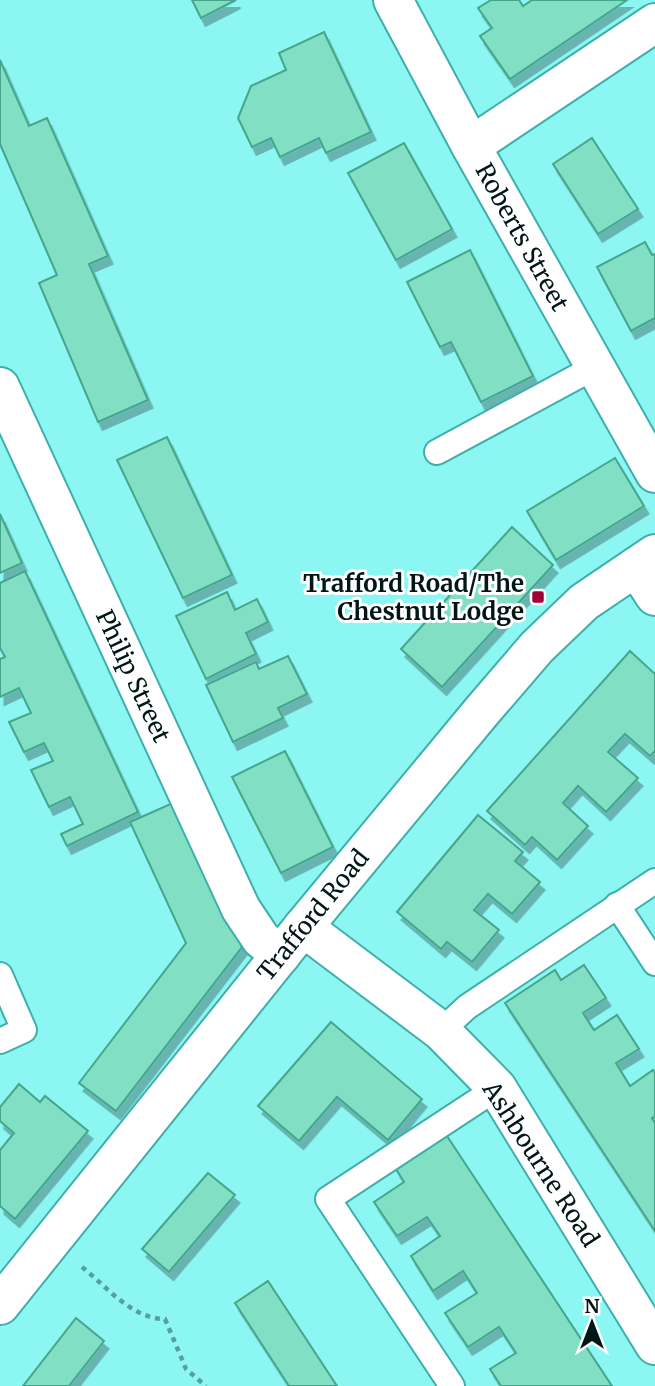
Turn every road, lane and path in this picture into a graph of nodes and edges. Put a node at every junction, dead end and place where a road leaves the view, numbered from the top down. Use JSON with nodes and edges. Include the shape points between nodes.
{"nodes":[{"id":1,"x":393,"y":0,"type":"edge"},
{"id":2,"x":655,"y":23,"type":"edge"},
{"id":3,"x":471,"y":146,"type":"junction"},
{"id":4,"x":595,"y":367,"type":"junction"},
{"id":5,"x":0,"y":387,"type":"edge"},
{"id":6,"x":437,"y":452,"type":"dead end"},
{"id":7,"x":655,"y":473,"type":"edge"},
{"id":8,"x":649,"y":572,"type":"edge"},
{"id":9,"x":655,"y":881,"type":"edge"},
{"id":10,"x":617,"y":905,"type":"junction"},
{"id":11,"x":292,"y":941,"type":"junction"},
{"id":12,"x":655,"y":963,"type":"edge"},
{"id":13,"x":0,"y":975,"type":"edge"},
{"id":14,"x":441,"y":1031,"type":"junction"},
{"id":15,"x":0,"y":1041,"type":"edge"},
{"id":16,"x":497,"y":1088,"type":"junction"},
{"id":17,"x":90,"y":1273,"type":"dead end"},
{"id":18,"x":0,"y":1305,"type":"edge"},
{"id":19,"x":655,"y":1345,"type":"edge"},
{"id":20,"x":206,"y":1386,"type":"edge"},
{"id":21,"x":452,"y":1386,"type":"edge"}],
"edges":[{"from":1,"to":3,"type":"street","name":"Roberts Street"},
{"from":2,"to":3,"type":"street"},
{"from":3,"to":4,"type":"street","name":"Roberts Street"},
{"from":4,"to":6,"type":"lane"},
{"from":4,"to":7,"type":"street","name":"Roberts Street"},
{"from":5,"to":11,"type":"street","name":"Philip Street","via":[[241,909],[261,939]]},
{"from":8,"to":11,"type":"street","name":"Trafford Road","via":[[584,602],[537,648]]},
{"from":9,"to":10,"type":"lane"},
{"from":10,"to":12,"type":"lane"},
{"from":10,"to":14,"type":"lane","via":[[467,1007]]},
{"from":11,"to":14,"type":"street","name":"Ashbourne Road"},
{"from":11,"to":18,"type":"street","name":"Trafford Road"},
{"from":13,"to":15,"type":"lane","via":[[24,1030]]},
{"from":14,"to":16,"type":"street","name":"Ashbourne Road"},
{"from":16,"to":19,"type":"street","name":"Ashbourne Road"},
{"from":16,"to":21,"type":"lane","via":[[328,1199]]},
{"from":17,"to":20,"type":"path","via":[[133,1309],[165,1319],[186,1369]]}]}
